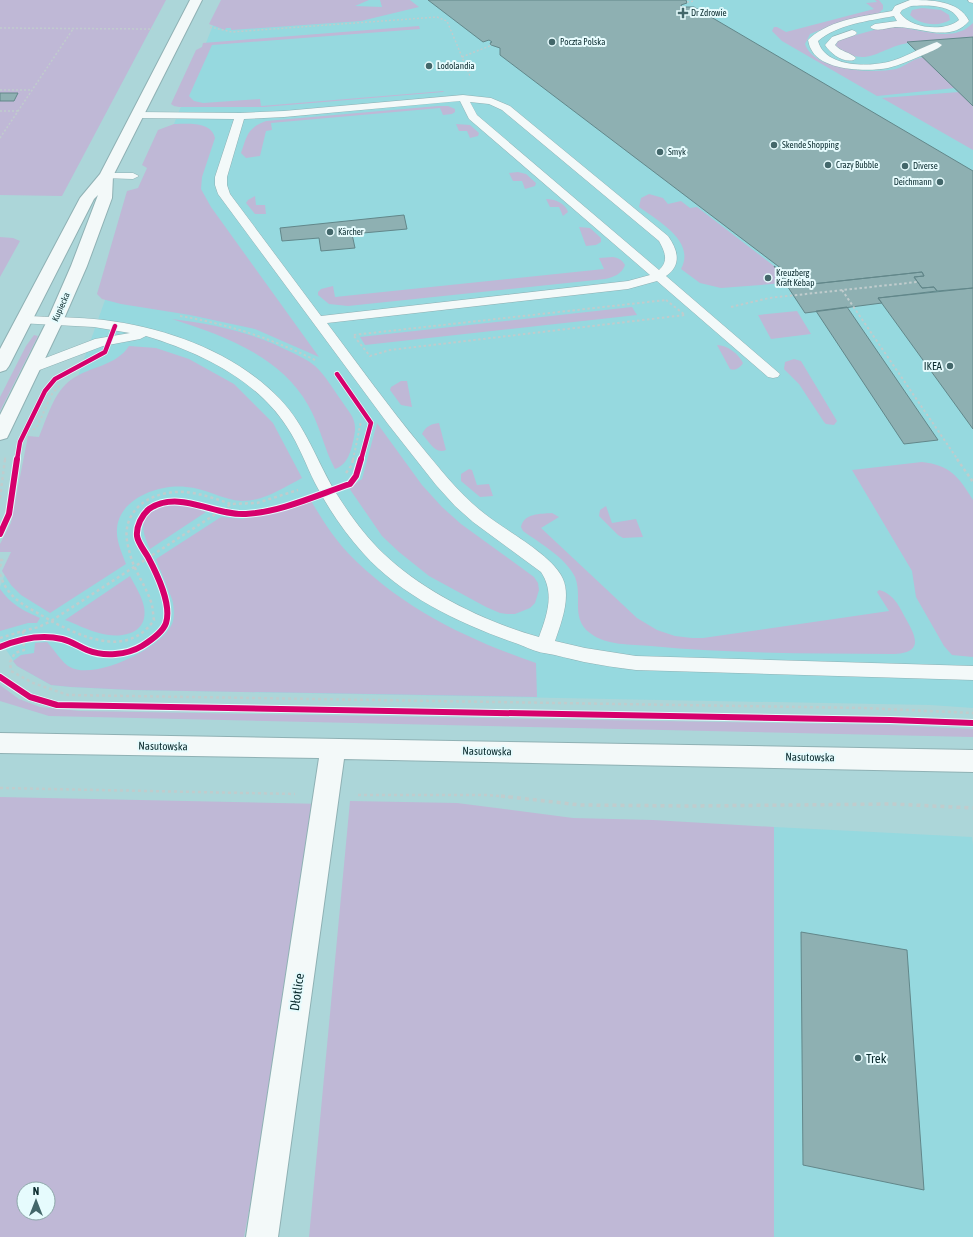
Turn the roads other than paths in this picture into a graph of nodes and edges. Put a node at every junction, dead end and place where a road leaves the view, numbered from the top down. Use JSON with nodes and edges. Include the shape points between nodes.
{"nodes":[{"id":1,"x":196,"y":0,"type":"edge"},
{"id":2,"x":914,"y":1,"type":"edge"},
{"id":3,"x":949,"y":7,"type":"junction"},
{"id":4,"x":896,"y":8,"type":"junction"},
{"id":5,"x":973,"y":8,"type":"edge"},
{"id":6,"x":969,"y":20,"type":"edge"},
{"id":7,"x":911,"y":25,"type":"junction"},
{"id":8,"x":907,"y":47,"type":"dead end"},
{"id":9,"x":888,"y":54,"type":"dead end"},
{"id":10,"x":463,"y":98,"type":"junction"},
{"id":11,"x":138,"y":115,"type":"junction"},
{"id":12,"x":240,"y":116,"type":"junction"},
{"id":13,"x":106,"y":176,"type":"junction"},
{"id":14,"x":133,"y":176,"type":"dead end"},
{"id":15,"x":660,"y":276,"type":"junction"},
{"id":16,"x":24,"y":320,"type":"junction"},
{"id":17,"x":318,"y":320,"type":"junction"},
{"id":18,"x":55,"y":321,"type":"junction"},
{"id":19,"x":149,"y":333,"type":"junction"},
{"id":20,"x":0,"y":366,"type":"edge"},
{"id":21,"x":32,"y":368,"type":"junction"},
{"id":22,"x":774,"y":374,"type":"dead end"},
{"id":23,"x":0,"y":434,"type":"edge"},
{"id":24,"x":544,"y":646,"type":"junction"},
{"id":25,"x":973,"y":673,"type":"edge"},
{"id":26,"x":2,"y":742,"type":"edge"},
{"id":27,"x":333,"y":748,"type":"junction"},
{"id":28,"x":973,"y":761,"type":"edge"},
{"id":29,"x":262,"y":1237,"type":"edge"}],
"edges":[{"from":1,"to":11,"type":"street","name":"Kupiecka"},
{"from":2,"to":3,"type":"lane"},
{"from":2,"to":4,"type":"lane"},
{"from":3,"to":5,"type":"lane"},
{"from":3,"to":6,"type":"lane"},
{"from":4,"to":7,"type":"lane","via":[[900,19]]},
{"from":4,"to":8,"type":"lane","via":[[829,30],[817,36],[813,40],[813,46],[819,54],[831,61],[866,68],[889,65],[937,45]]},
{"from":6,"to":7,"type":"lane","via":[[950,29]]},
{"from":7,"to":9,"type":"lane","via":[[896,24],[870,28],[835,39],[830,45],[837,53],[854,59],[878,59]]},
{"from":10,"to":12,"type":"lane"},
{"from":10,"to":15,"type":"lane","via":[[473,117]]},
{"from":10,"to":15,"type":"lane","via":[[491,101],[506,108],[664,239],[673,254],[670,266]]},
{"from":11,"to":12,"type":"lane"},
{"from":11,"to":13,"type":"street","name":"Kupiecka"},
{"from":12,"to":17,"type":"lane","via":[[222,176],[224,194]]},
{"from":13,"to":14,"type":"lane"},
{"from":13,"to":16,"type":"street","name":"Kupiecka","via":[[88,198]]},
{"from":13,"to":18,"type":"street","name":"Kupiecka","via":[[105,198]]},
{"from":15,"to":17,"type":"lane","via":[[628,285]]},
{"from":15,"to":22,"type":"lane"},
{"from":16,"to":18,"type":"lane"},
{"from":16,"to":20,"type":"street","name":"Kupiecka"},
{"from":17,"to":24,"type":"lane","via":[[393,421],[460,502],[547,568],[555,580],[558,593],[553,622]]},
{"from":18,"to":19,"type":"lane","via":[[115,326]]},
{"from":18,"to":21,"type":"street","name":"Kupiecka"},
{"from":19,"to":21,"type":"lane","via":[[100,342]]},
{"from":19,"to":24,"type":"lane","via":[[188,346],[224,363],[271,399],[296,429],[340,512],[370,549],[395,573],[460,614],[496,630]]},
{"from":21,"to":23,"type":"street","name":"Kupiecka"},
{"from":24,"to":25,"type":"lane","via":[[602,658],[657,664]]},
{"from":26,"to":27,"type":"street","name":"Nasutowska"},
{"from":27,"to":28,"type":"street","name":"Nasutowska"},
{"from":27,"to":29,"type":"street","name":"Dłotlice"}]}
